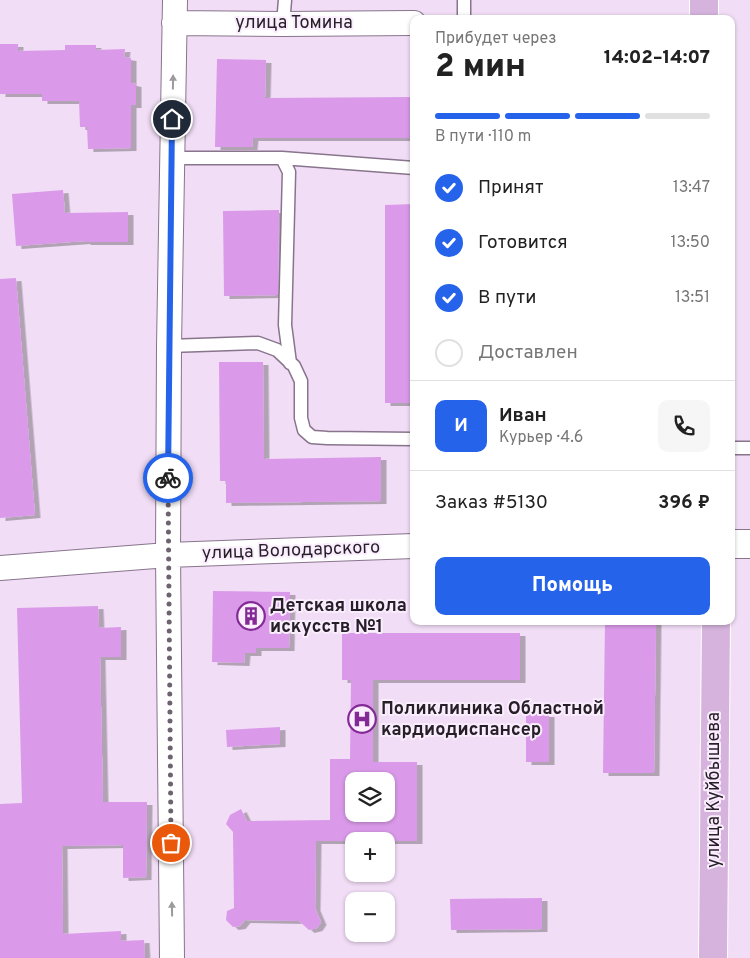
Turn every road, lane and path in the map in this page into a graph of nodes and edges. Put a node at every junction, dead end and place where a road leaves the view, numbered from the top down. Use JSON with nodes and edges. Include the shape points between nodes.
{"nodes":[{"id":1,"x":285,"y":0,"type":"edge"},
{"id":2,"x":464,"y":0,"type":"edge"},
{"id":3,"x":704,"y":0,"type":"edge"},
{"id":4,"x":174,"y":12,"type":"edge"},
{"id":5,"x":464,"y":15,"type":"edge"},
{"id":6,"x":704,"y":15,"type":"edge"},
{"id":7,"x":410,"y":22,"type":"edge"},
{"id":8,"x":284,"y":24,"type":"junction"},
{"id":9,"x":172,"y":158,"type":"junction"},
{"id":10,"x":282,"y":158,"type":"junction"},
{"id":11,"x":410,"y":168,"type":"edge"},
{"id":12,"x":169,"y":346,"type":"junction"},
{"id":13,"x":290,"y":363,"type":"junction"},
{"id":14,"x":410,"y":439,"type":"edge"},
{"id":15,"x":735,"y":448,"type":"edge"},
{"id":16,"x":750,"y":448,"type":"edge"},
{"id":17,"x":735,"y":544,"type":"edge"},
{"id":18,"x":750,"y":544,"type":"edge"},
{"id":19,"x":410,"y":546,"type":"edge"},
{"id":20,"x":168,"y":555,"type":"junction"},
{"id":21,"x":0,"y":568,"type":"edge"},
{"id":22,"x":716,"y":625,"type":"edge"},
{"id":23,"x":172,"y":958,"type":"edge"},
{"id":24,"x":713,"y":958,"type":"edge"}],
"edges":[{"from":1,"to":8,"type":"lane"},
{"from":2,"to":5,"type":"lane"},
{"from":3,"to":6,"type":"main road"},
{"from":4,"to":8,"type":"street","name":"улица Томина"},
{"from":9,"to":4,"type":"street","one_way":true},
{"from":7,"to":8,"type":"street","name":"улица Томина"},
{"from":9,"to":10,"type":"lane"},
{"from":9,"to":12,"type":"street"},
{"from":10,"to":11,"type":"lane"},
{"from":10,"to":13,"type":"lane","via":[[289,172],[285,325]]},
{"from":12,"to":13,"type":"lane","via":[[258,343],[278,350]]},
{"from":12,"to":20,"type":"street"},
{"from":13,"to":14,"type":"lane","via":[[300,381],[304,430],[312,436]]},
{"from":15,"to":16,"type":"lane"},
{"from":17,"to":18,"type":"street"},
{"from":19,"to":20,"type":"street","name":"улица Володарского"},
{"from":20,"to":21,"type":"street","name":"улица Володарского"},
{"from":23,"to":20,"type":"street","one_way":true},
{"from":22,"to":24,"type":"main road","name":"улица Куйбышева"}]}
